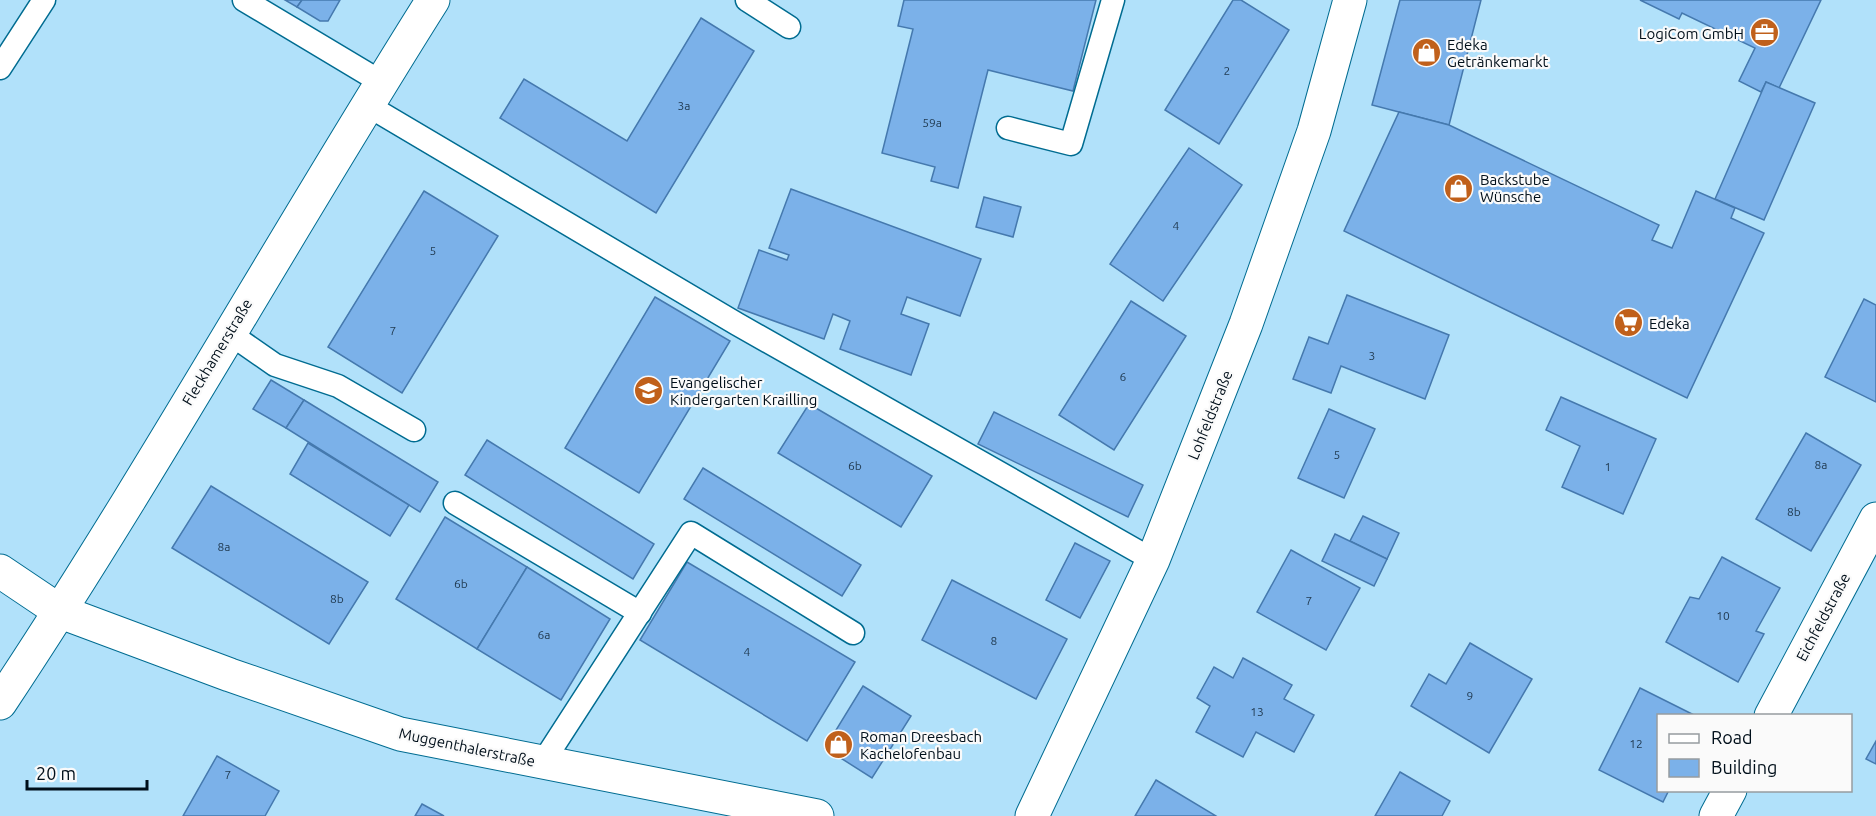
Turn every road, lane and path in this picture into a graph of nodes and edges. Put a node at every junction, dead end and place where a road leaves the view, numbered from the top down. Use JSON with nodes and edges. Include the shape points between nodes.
{"nodes":[{"id":1,"x":44,"y":0,"type":"edge"},
{"id":2,"x":244,"y":0,"type":"edge"},
{"id":3,"x":433,"y":0,"type":"edge"},
{"id":4,"x":747,"y":0,"type":"edge"},
{"id":5,"x":1113,"y":0,"type":"edge"},
{"id":6,"x":1350,"y":0,"type":"edge"},
{"id":7,"x":789,"y":27,"type":"dead end"},
{"id":8,"x":0,"y":68,"type":"edge"},
{"id":9,"x":374,"y":94,"type":"junction"},
{"id":10,"x":1008,"y":128,"type":"dead end"},
{"id":11,"x":229,"y":333,"type":"junction"},
{"id":12,"x":414,"y":430,"type":"dead end"},
{"id":13,"x":455,"y":503,"type":"dead end"},
{"id":14,"x":1876,"y":519,"type":"edge"},
{"id":15,"x":1153,"y":560,"type":"junction"},
{"id":16,"x":0,"y":571,"type":"edge"},
{"id":17,"x":61,"y":612,"type":"junction"},
{"id":18,"x":640,"y":612,"type":"junction"},
{"id":19,"x":853,"y":633,"type":"dead end"},
{"id":20,"x":0,"y":704,"type":"edge"},
{"id":21,"x":1772,"y":714,"type":"edge"},
{"id":22,"x":543,"y":762,"type":"junction"},
{"id":23,"x":1729,"y":792,"type":"edge"},
{"id":24,"x":817,"y":816,"type":"edge"},
{"id":25,"x":1032,"y":816,"type":"edge"},
{"id":26,"x":1716,"y":816,"type":"edge"}],
"edges":[{"from":1,"to":8,"type":"lane"},
{"from":2,"to":9,"type":"lane"},
{"from":3,"to":9,"type":"street","name":"Fleckhamerstraße"},
{"from":4,"to":7,"type":"lane"},
{"from":5,"to":10,"type":"lane","via":[[1071,144]]},
{"from":6,"to":15,"type":"street","name":"Lohfeldstraße","via":[[1314,131],[1246,324]]},
{"from":9,"to":11,"type":"street","name":"Fleckhamerstraße"},
{"from":9,"to":15,"type":"lane","via":[[737,324]]},
{"from":11,"to":12,"type":"lane","via":[[275,365],[338,386]]},
{"from":11,"to":17,"type":"street","name":"Fleckhamerstraße"},
{"from":13,"to":18,"type":"lane"},
{"from":14,"to":21,"type":"street","name":"Eichfeldstraße"},
{"from":15,"to":25,"type":"street","name":"Lohfeldstraße"},
{"from":16,"to":17,"type":"street","name":"Muggenthalerstraße"},
{"from":17,"to":20,"type":"street","name":"Fleckhamerstraße"},
{"from":17,"to":22,"type":"street","name":"Muggenthalerstraße","via":[[400,734]]},
{"from":18,"to":19,"type":"lane","via":[[691,533]]},
{"from":18,"to":22,"type":"lane"},
{"from":22,"to":24,"type":"street","name":"Muggenthalerstraße"},
{"from":23,"to":26,"type":"street"}]}
